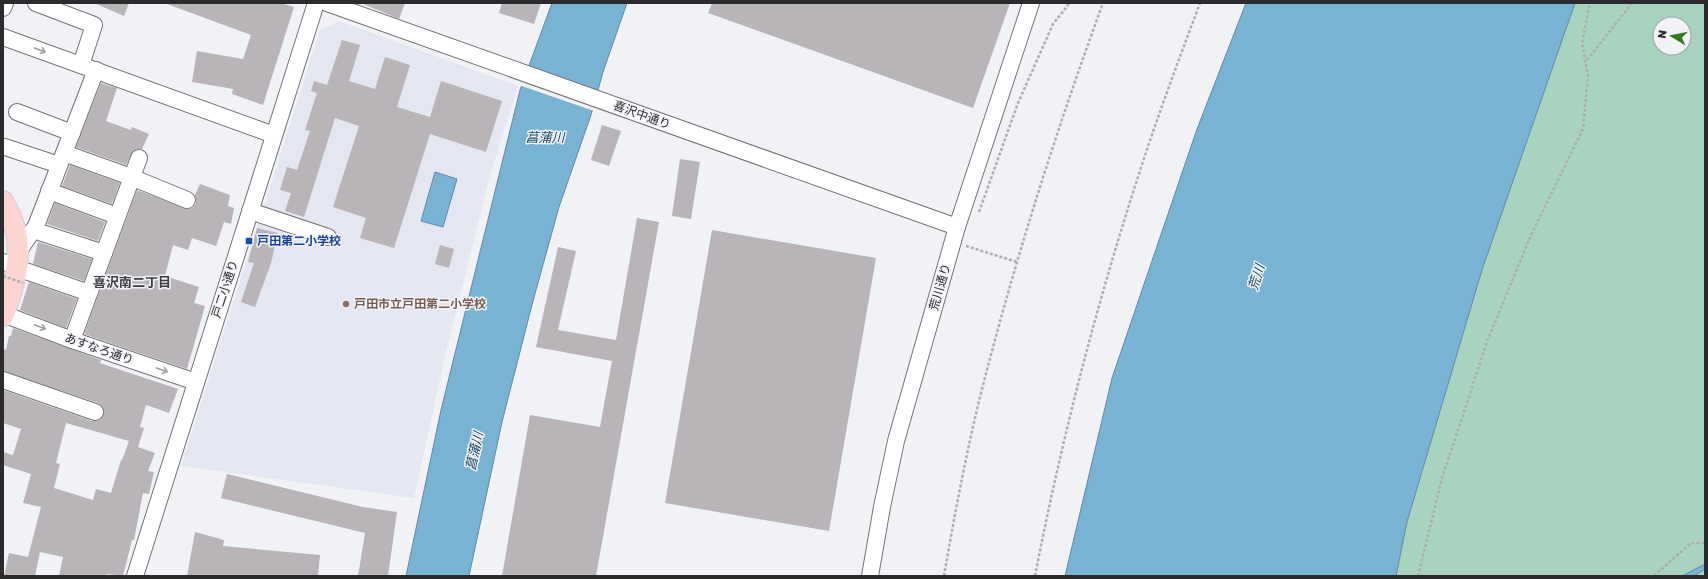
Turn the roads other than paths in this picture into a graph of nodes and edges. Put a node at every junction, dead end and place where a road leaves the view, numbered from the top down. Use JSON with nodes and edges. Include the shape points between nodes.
{"nodes":[{"id":1,"x":5,"y":3,"type":"edge"},
{"id":2,"x":36,"y":3,"type":"edge"},
{"id":3,"x":316,"y":3,"type":"edge"},
{"id":4,"x":328,"y":3,"type":"edge"},
{"id":5,"x":1031,"y":3,"type":"edge"},
{"id":6,"x":3,"y":8,"type":"edge"},
{"id":7,"x":4,"y":40,"type":"edge"},
{"id":8,"x":88,"y":68,"type":"junction"},
{"id":9,"x":17,"y":112,"type":"dead end"},
{"id":10,"x":72,"y":133,"type":"junction"},
{"id":11,"x":274,"y":135,"type":"junction"},
{"id":12,"x":5,"y":147,"type":"dead end"},
{"id":13,"x":139,"y":158,"type":"dead end"},
{"id":14,"x":62,"y":159,"type":"junction"},
{"id":15,"x":131,"y":177,"type":"junction"},
{"id":16,"x":49,"y":191,"type":"junction"},
{"id":17,"x":187,"y":200,"type":"dead end"},
{"id":18,"x":3,"y":201,"type":"edge"},
{"id":19,"x":250,"y":211,"type":"junction"},
{"id":20,"x":117,"y":216,"type":"junction"},
{"id":21,"x":33,"y":230,"type":"junction"},
{"id":22,"x":955,"y":234,"type":"junction"},
{"id":23,"x":328,"y":237,"type":"dead end"},
{"id":24,"x":104,"y":253,"type":"junction"},
{"id":25,"x":12,"y":267,"type":"edge"},
{"id":26,"x":89,"y":293,"type":"junction"},
{"id":27,"x":3,"y":315,"type":"edge"},
{"id":28,"x":72,"y":340,"type":"junction"},
{"id":29,"x":3,"y":380,"type":"edge"},
{"id":30,"x":196,"y":382,"type":"junction"},
{"id":31,"x":95,"y":412,"type":"dead end"},
{"id":32,"x":135,"y":576,"type":"edge"},
{"id":33,"x":870,"y":576,"type":"edge"}],
"edges":[{"from":1,"to":6,"type":"street"},
{"from":2,"to":8,"type":"street","via":[[94,25]]},
{"from":3,"to":11,"type":"street","name":"戸二小通り"},
{"from":4,"to":22,"type":"street","name":"喜沢中通り","via":[[602,101]]},
{"from":5,"to":22,"type":"street","name":"荒川通り"},
{"from":7,"to":8,"type":"street","one_way":true},
{"from":8,"to":10,"type":"street"},
{"from":8,"to":11,"type":"street"},
{"from":9,"to":10,"type":"street"},
{"from":10,"to":14,"type":"street"},
{"from":11,"to":19,"type":"street","name":"戸二小通り"},
{"from":12,"to":14,"type":"street"},
{"from":13,"to":15,"type":"street"},
{"from":14,"to":15,"type":"street"},
{"from":14,"to":16,"type":"street"},
{"from":15,"to":17,"type":"street"},
{"from":15,"to":20,"type":"street"},
{"from":16,"to":20,"type":"street"},
{"from":16,"to":21,"type":"street"},
{"from":18,"to":25,"type":"main road","via":[[14,226]]},
{"from":19,"to":23,"type":"street"},
{"from":19,"to":30,"type":"street","name":"戸二小通り"},
{"from":20,"to":24,"type":"street"},
{"from":21,"to":24,"type":"street"},
{"from":21,"to":25,"type":"street"},
{"from":22,"to":33,"type":"street","name":"荒川通り","via":[[896,441]]},
{"from":24,"to":26,"type":"street"},
{"from":25,"to":26,"type":"street"},
{"from":25,"to":27,"type":"main road","via":[[15,283]]},
{"from":26,"to":28,"type":"street"},
{"from":27,"to":28,"type":"street","name":"あすなろ通り","one_way":true},
{"from":28,"to":30,"type":"street","name":"あすなろ通り","one_way":true},
{"from":29,"to":31,"type":"street"},
{"from":30,"to":32,"type":"street","name":"戸二小通り"}]}
